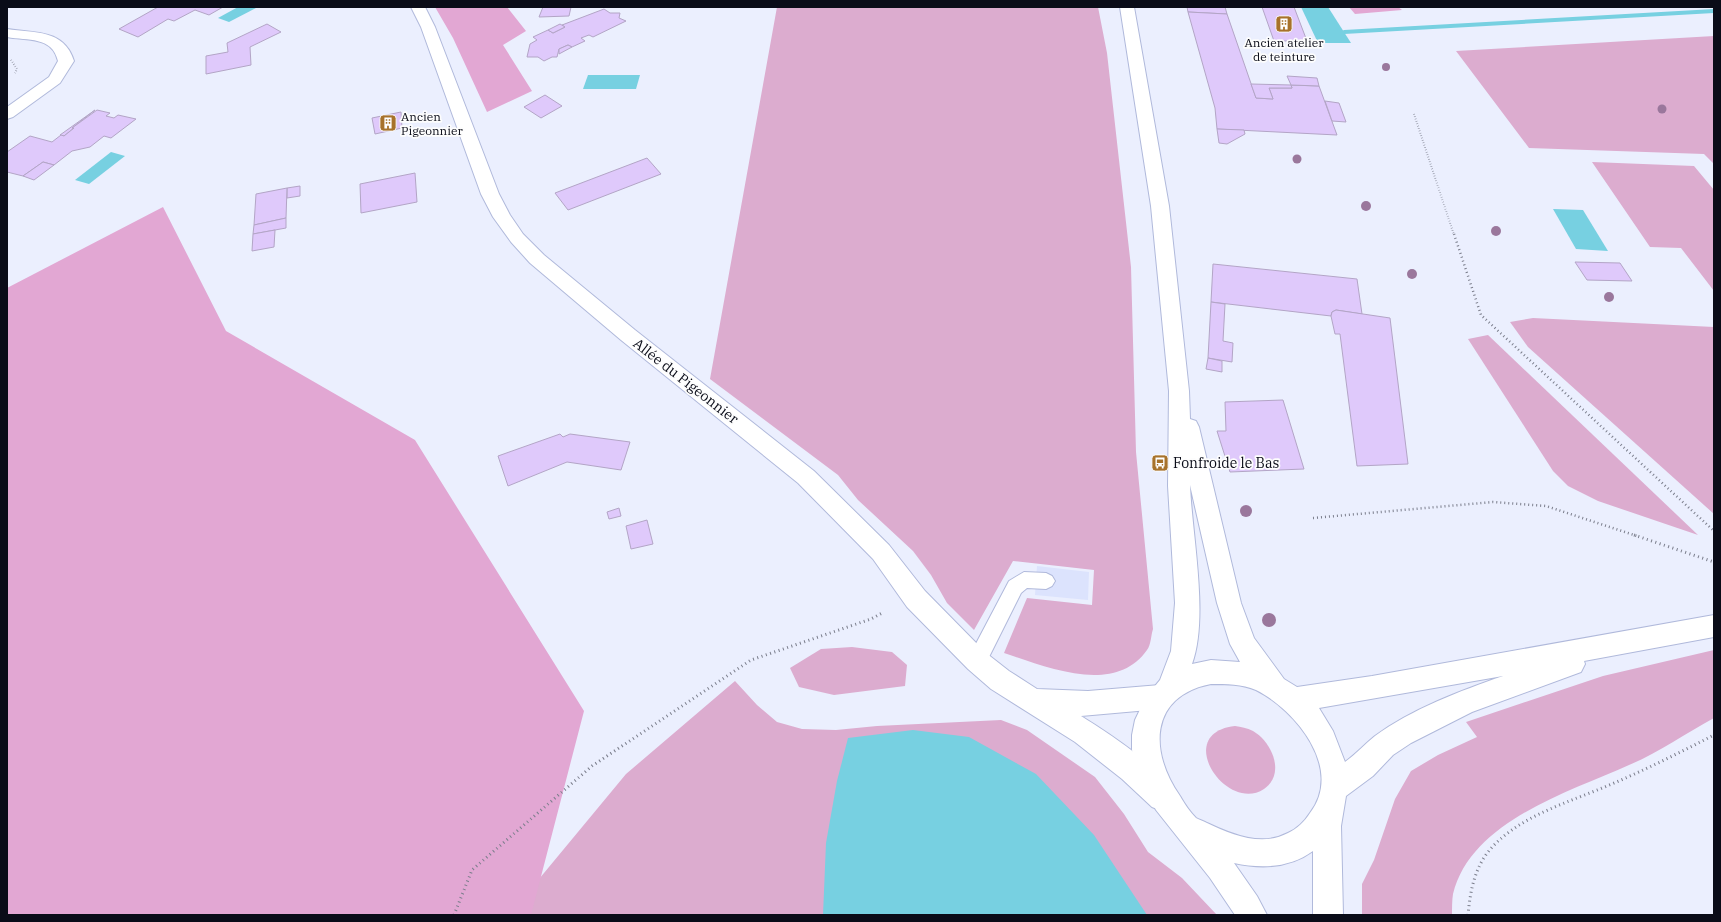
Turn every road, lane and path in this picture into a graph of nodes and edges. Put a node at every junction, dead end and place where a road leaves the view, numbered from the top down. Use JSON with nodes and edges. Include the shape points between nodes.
{"nodes":[{"id":1,"x":418,"y":7,"type":"edge"},
{"id":2,"x":1127,"y":7,"type":"edge"},
{"id":3,"x":7,"y":33,"type":"edge"},
{"id":4,"x":7,"y":58,"type":"edge"},
{"id":5,"x":14,"y":77,"type":"dead end"},
{"id":6,"x":7,"y":114,"type":"edge"},
{"id":7,"x":1414,"y":114,"type":"dead end"},
{"id":8,"x":1179,"y":391,"type":"junction"},
{"id":9,"x":1313,"y":518,"type":"dead end"},
{"id":10,"x":1714,"y":531,"type":"edge"},
{"id":11,"x":1714,"y":562,"type":"edge"},
{"id":12,"x":1046,"y":581,"type":"dead end"},
{"id":13,"x":916,"y":599,"type":"junction"},
{"id":14,"x":1714,"y":626,"type":"edge"},
{"id":15,"x":1647,"y":639,"type":"junction"},
{"id":16,"x":976,"y":661,"type":"junction"},
{"id":17,"x":1166,"y":691,"type":"junction"},
{"id":18,"x":1285,"y":694,"type":"junction"},
{"id":19,"x":1032,"y":700,"type":"junction"},
{"id":20,"x":1714,"y":735,"type":"edge"},
{"id":21,"x":1331,"y":800,"type":"junction"},
{"id":22,"x":1170,"y":807,"type":"junction"},
{"id":23,"x":454,"y":915,"type":"edge"},
{"id":24,"x":1252,"y":915,"type":"edge"},
{"id":25,"x":1328,"y":915,"type":"edge"},
{"id":26,"x":1468,"y":915,"type":"edge"}],
"edges":[{"from":1,"to":13,"type":"street","name":"Allée du Pigeonnier","via":[[428,27],[490,194],[517,238],[569,287],[806,477],[881,552]]},
{"from":2,"to":8,"type":"street","via":[[1160,206]]},
{"from":3,"to":6,"type":"street","via":[[58,44],[66,61],[54,80]]},
{"from":4,"to":5,"type":"path","via":[[17,69]]},
{"from":7,"to":10,"type":"path","via":[[1481,314]]},
{"from":8,"to":17,"type":"street","via":[[1179,486],[1187,603],[1184,651]]},
{"from":8,"to":18,"type":"street","via":[[1229,603],[1243,644],[1258,666]]},
{"from":9,"to":11,"type":"path","via":[[1493,502],[1546,506]]},
{"from":12,"to":16,"type":"lane","via":[[1024,580],[1015,587]]},
{"from":13,"to":16,"type":"street","name":"Allée du Pigeonnier"},
{"from":13,"to":23,"type":"path","via":[[871,618],[751,660],[592,766],[472,870]]},
{"from":14,"to":15,"type":"street"},
{"from":15,"to":18,"type":"street","via":[[1372,688]]},
{"from":15,"to":21,"type":"street","via":[[1465,702],[1402,734],[1384,746]]},
{"from":16,"to":19,"type":"street","name":"Allée du Pigeonnier"},
{"from":17,"to":18,"type":"street","via":[[1186,678],[1203,672],[1221,671],[1259,679]]},
{"from":17,"to":19,"type":"street","name":"Allée du Pigeonnier","via":[[1088,704]]},
{"from":17,"to":22,"type":"street","via":[[1150,716],[1145,745],[1154,782]]},
{"from":18,"to":21,"type":"street","via":[[1308,715],[1328,750],[1333,769]]},
{"from":19,"to":22,"type":"street","name":"Allée du Pigeonnier","via":[[1084,733],[1132,769]]},
{"from":20,"to":26,"type":"path","via":[[1532,818],[1500,841],[1479,867],[1469,898]]},
{"from":21,"to":22,"type":"street","via":[[1319,828],[1306,840],[1271,853],[1231,849],[1211,841],[1192,829]]},
{"from":21,"to":25,"type":"street"},
{"from":22,"to":24,"type":"street","via":[[1215,862]]}]}
